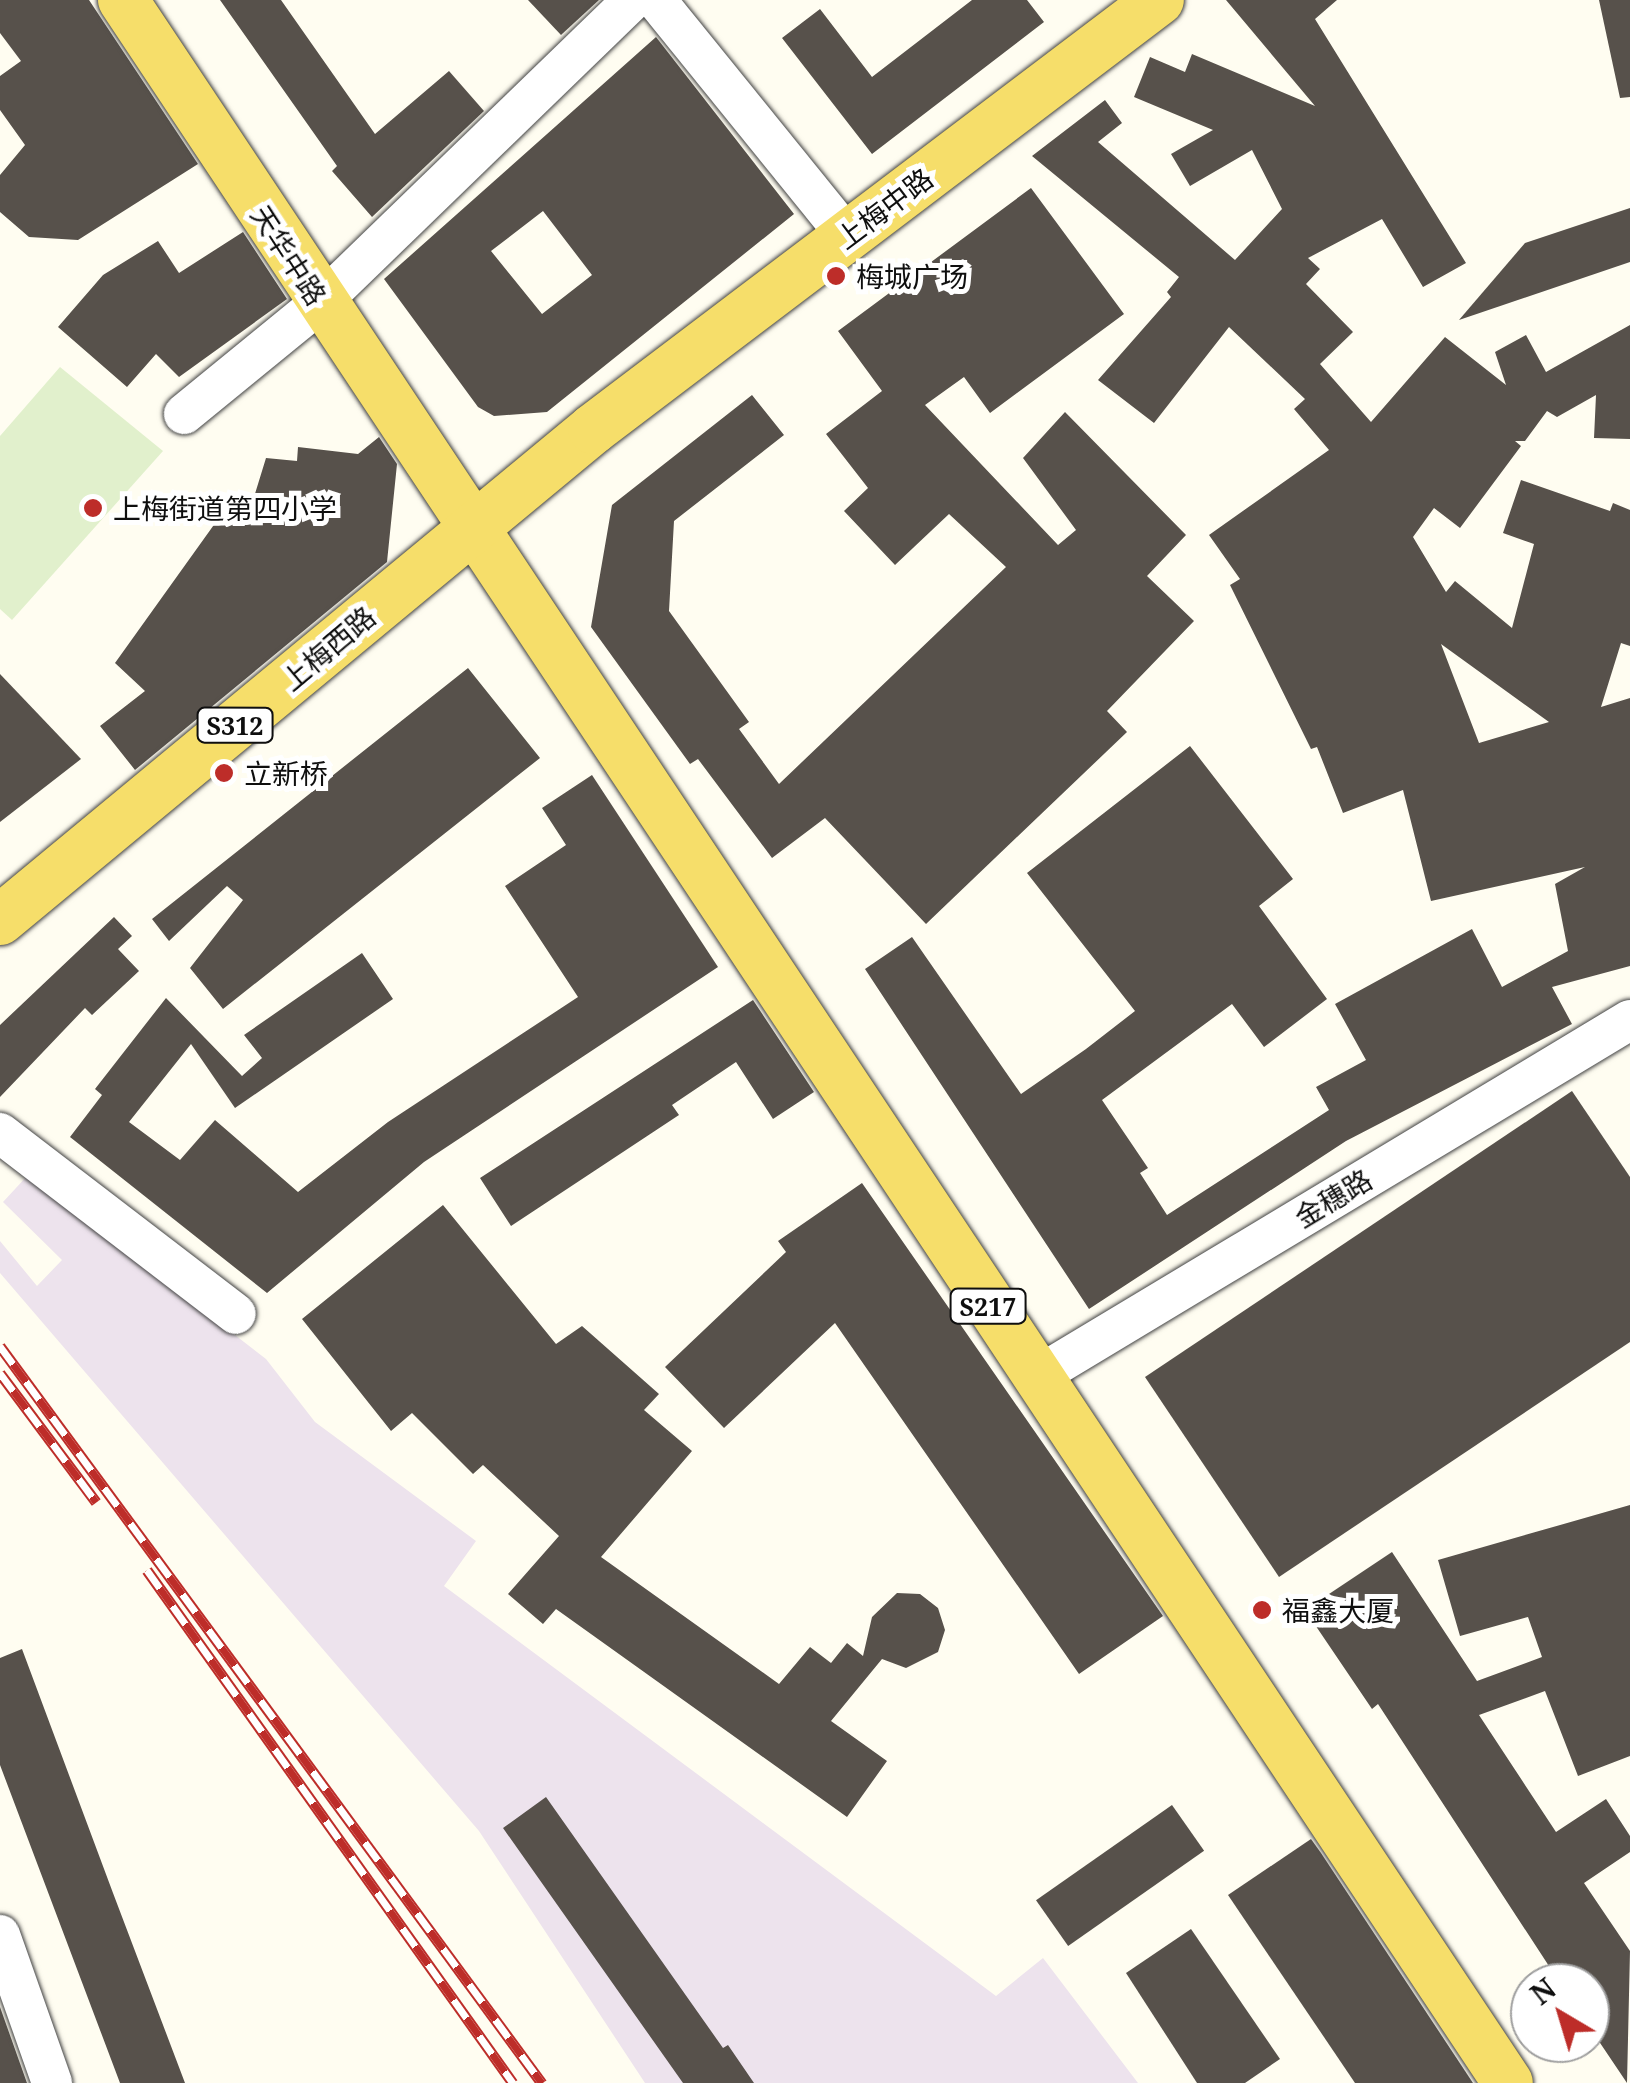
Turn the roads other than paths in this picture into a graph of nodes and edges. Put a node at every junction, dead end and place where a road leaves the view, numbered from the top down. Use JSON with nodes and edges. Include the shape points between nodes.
{"nodes":[{"id":1,"x":123,"y":0,"type":"edge"},
{"id":2,"x":633,"y":0,"type":"edge"},
{"id":3,"x":656,"y":0,"type":"edge"},
{"id":4,"x":1112,"y":0,"type":"edge"},
{"id":5,"x":1158,"y":0,"type":"edge"},
{"id":6,"x":838,"y":225,"type":"junction"},
{"id":7,"x":320,"y":303,"type":"junction"},
{"id":8,"x":184,"y":414,"type":"dead end"},
{"id":9,"x":463,"y":519,"type":"junction"},
{"id":10,"x":66,"y":865,"type":"junction"},
{"id":11,"x":0,"y":896,"type":"edge"},
{"id":12,"x":0,"y":920,"type":"edge"},
{"id":13,"x":1630,"y":1020,"type":"edge"},
{"id":14,"x":0,"y":1133,"type":"edge"},
{"id":15,"x":236,"y":1314,"type":"dead end"},
{"id":16,"x":1036,"y":1377,"type":"junction"},
{"id":17,"x":0,"y":1934,"type":"edge"},
{"id":18,"x":52,"y":2083,"type":"edge"},
{"id":19,"x":1508,"y":2083,"type":"edge"}],
"edges":[{"from":1,"to":7,"type":"main road","name":"天华中路"},
{"from":2,"to":7,"type":"street"},
{"from":3,"to":6,"type":"street"},
{"from":4,"to":6,"type":"main road","name":"上梅中路"},
{"from":5,"to":6,"type":"main road","name":"上梅中路"},
{"from":6,"to":9,"type":"main road","name":"上梅中路"},
{"from":7,"to":8,"type":"street"},
{"from":7,"to":9,"type":"main road","name":"天华中路"},
{"from":9,"to":10,"type":"main road","name":"上梅西路","number":"S312"},
{"from":9,"to":16,"type":"main road","number":"S217"},
{"from":10,"to":11,"type":"main road"},
{"from":10,"to":12,"type":"main road","name":"上梅西路","number":"S312"},
{"from":13,"to":16,"type":"street","name":"金穗路"},
{"from":14,"to":15,"type":"street"},
{"from":16,"to":19,"type":"main road","number":"S217"},
{"from":17,"to":18,"type":"street"}]}
